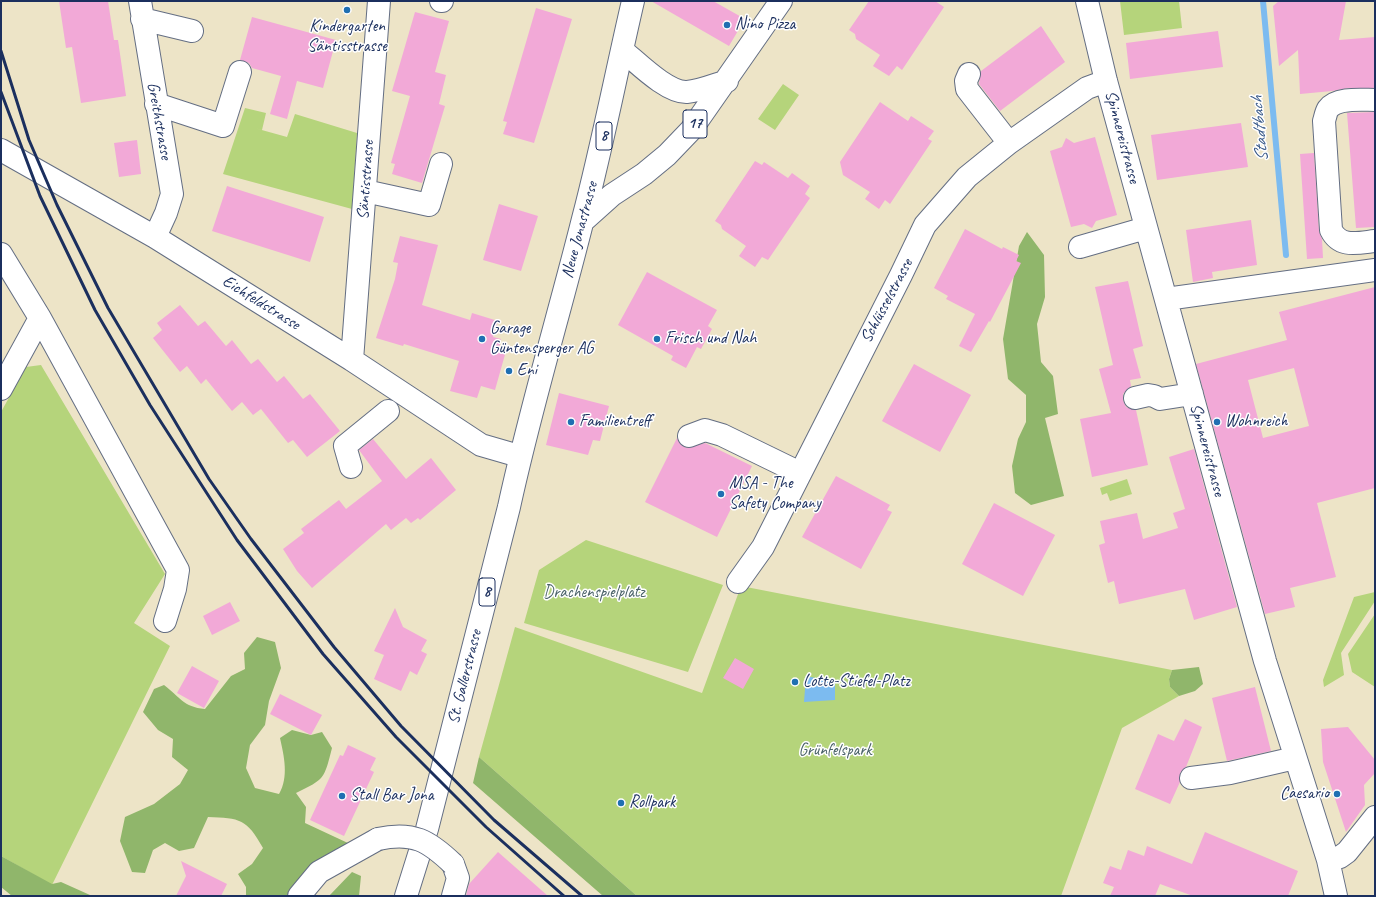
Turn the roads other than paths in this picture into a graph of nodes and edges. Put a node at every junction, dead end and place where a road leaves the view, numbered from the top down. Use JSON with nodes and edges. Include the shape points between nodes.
{"nodes":[{"id":1,"x":379,"y":1,"type":"edge"},
{"id":2,"x":633,"y":1,"type":"edge"},
{"id":3,"x":781,"y":1,"type":"edge"},
{"id":4,"x":1087,"y":1,"type":"edge"},
{"id":5,"x":141,"y":10,"type":"edge"},
{"id":6,"x":192,"y":31,"type":"dead end"},
{"id":7,"x":622,"y":50,"type":"junction"},
{"id":8,"x":240,"y":72,"type":"dead end"},
{"id":9,"x":969,"y":74,"type":"dead end"},
{"id":10,"x":726,"y":81,"type":"junction"},
{"id":11,"x":1106,"y":81,"type":"junction"},
{"id":12,"x":1375,"y":100,"type":"edge"},
{"id":13,"x":156,"y":104,"type":"junction"},
{"id":14,"x":1009,"y":142,"type":"junction"},
{"id":15,"x":1,"y":150,"type":"edge"},
{"id":16,"x":441,"y":164,"type":"dead end"},
{"id":17,"x":365,"y":191,"type":"junction"},
{"id":18,"x":583,"y":221,"type":"junction"},
{"id":19,"x":1146,"y":228,"type":"junction"},
{"id":20,"x":155,"y":237,"type":"junction"},
{"id":21,"x":1375,"y":241,"type":"edge"},
{"id":22,"x":1080,"y":247,"type":"dead end"},
{"id":23,"x":1,"y":254,"type":"edge"},
{"id":24,"x":1375,"y":270,"type":"edge"},
{"id":25,"x":1166,"y":299,"type":"junction"},
{"id":26,"x":40,"y":318,"type":"junction"},
{"id":27,"x":352,"y":360,"type":"junction"},
{"id":28,"x":1,"y":389,"type":"edge"},
{"id":29,"x":1192,"y":394,"type":"junction"},
{"id":30,"x":1135,"y":398,"type":"dead end"},
{"id":31,"x":388,"y":411,"type":"dead end"},
{"id":32,"x":689,"y":436,"type":"dead end"},
{"id":33,"x":519,"y":456,"type":"junction"},
{"id":34,"x":351,"y":467,"type":"dead end"},
{"id":35,"x":800,"y":473,"type":"junction"},
{"id":36,"x":738,"y":582,"type":"dead end"},
{"id":37,"x":165,"y":621,"type":"dead end"},
{"id":38,"x":1296,"y":758,"type":"junction"},
{"id":39,"x":1191,"y":778,"type":"dead end"},
{"id":40,"x":1372,"y":826,"type":"edge"},
{"id":41,"x":1328,"y":860,"type":"junction"},
{"id":42,"x":299,"y":896,"type":"edge"},
{"id":43,"x":406,"y":896,"type":"edge"},
{"id":44,"x":453,"y":896,"type":"edge"},
{"id":45,"x":1336,"y":896,"type":"edge"}],
"edges":[{"from":1,"to":17,"type":"street","name":"Säntisstrasse"},
{"from":2,"to":7,"type":"street","name":"Neue Jonastrasse","number":"8"},
{"from":3,"to":10,"type":"street","number":"17"},
{"from":4,"to":11,"type":"street","name":"Spinnereistrasse"},
{"from":5,"to":6,"type":"street"},
{"from":5,"to":13,"type":"street","name":"Greithstrasse"},
{"from":7,"to":10,"type":"street","via":[[658,79],[676,89],[687,92]]},
{"from":7,"to":18,"type":"street","name":"Neue Jonastrasse","number":"8"},
{"from":8,"to":13,"type":"street","via":[[223,126]]},
{"from":9,"to":14,"type":"street","via":[[966,81],[967,89]]},
{"from":10,"to":18,"type":"street","number":"17","via":[[691,130],[667,155],[612,195]]},
{"from":11,"to":14,"type":"street","name":"Schlüsselstrasse","via":[[1087,88]]},
{"from":11,"to":19,"type":"street","name":"Spinnereistrasse"},
{"from":12,"to":21,"type":"street","via":[[1334,104],[1328,109],[1324,121],[1331,230],[1346,244]]},
{"from":13,"to":20,"type":"street","name":"Greithstrasse","via":[[172,194]]},
{"from":14,"to":35,"type":"street","name":"Schlüsselstrasse","via":[[967,177],[925,225]]},
{"from":15,"to":20,"type":"street","name":"Eichfeldstrasse"},
{"from":16,"to":17,"type":"street","via":[[430,205]]},
{"from":17,"to":27,"type":"street","name":"Säntisstrasse"},
{"from":18,"to":33,"type":"street","name":"Neue Jonastrasse","number":"8"},
{"from":19,"to":22,"type":"street"},
{"from":19,"to":25,"type":"street","name":"Spinnereistrasse"},
{"from":20,"to":27,"type":"street","name":"Eichfeldstrasse"},
{"from":23,"to":26,"type":"street"},
{"from":24,"to":25,"type":"street"},
{"from":25,"to":29,"type":"street","name":"Spinnereistrasse"},
{"from":26,"to":28,"type":"street"},
{"from":26,"to":37,"type":"street","via":[[178,570]]},
{"from":27,"to":33,"type":"street","name":"Eichfeldstrasse","via":[[481,445]]},
{"from":29,"to":30,"type":"street","via":[[1160,399],[1148,395]]},
{"from":29,"to":38,"type":"street","name":"Spinnereistrasse","via":[[1265,662]]},
{"from":31,"to":34,"type":"street","via":[[346,446]]},
{"from":32,"to":35,"type":"street","via":[[705,430],[722,435]]},
{"from":33,"to":43,"type":"street","name":"St. Gallerstrasse","number":"8","via":[[509,507],[430,815]]},
{"from":35,"to":36,"type":"street","name":"Schlüsselstrasse","via":[[763,547]]},
{"from":38,"to":39,"type":"street","via":[[1230,773]]},
{"from":38,"to":41,"type":"street","name":"Spinnereistrasse"},
{"from":40,"to":41,"type":"street","via":[[1347,852]]},
{"from":41,"to":45,"type":"street","name":"Spinnereistrasse"},
{"from":42,"to":44,"type":"street","bridge":true,"via":[[319,872],[378,839],[396,835],[410,836],[434,846],[453,864],[458,878]]}]}
